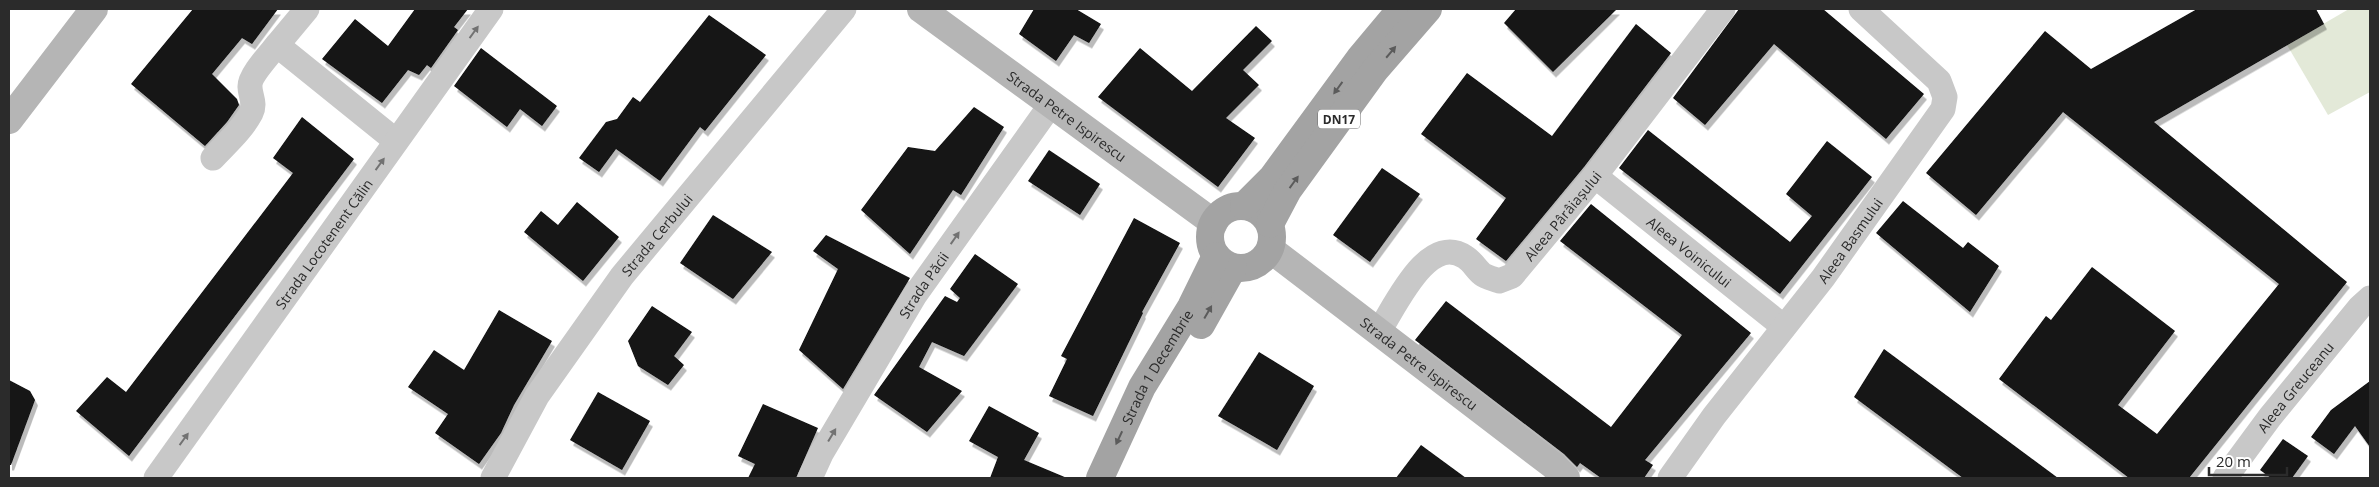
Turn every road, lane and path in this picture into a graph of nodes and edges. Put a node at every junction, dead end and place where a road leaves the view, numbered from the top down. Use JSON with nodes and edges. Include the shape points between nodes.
{"nodes":[{"id":1,"x":94,"y":9,"type":"edge"},
{"id":2,"x":307,"y":9,"type":"edge"},
{"id":3,"x":491,"y":9,"type":"edge"},
{"id":4,"x":844,"y":9,"type":"edge"},
{"id":5,"x":921,"y":9,"type":"edge"},
{"id":6,"x":1401,"y":9,"type":"edge"},
{"id":7,"x":1428,"y":9,"type":"edge"},
{"id":8,"x":1724,"y":9,"type":"edge"},
{"id":9,"x":1861,"y":9,"type":"edge"},
{"id":10,"x":277,"y":45,"type":"junction"},
{"id":11,"x":1052,"y":103,"type":"junction"},
{"id":12,"x":9,"y":120,"type":"edge"},
{"id":13,"x":396,"y":141,"type":"junction"},
{"id":14,"x":213,"y":158,"type":"dead end"},
{"id":15,"x":1595,"y":176,"type":"junction"},
{"id":16,"x":1244,"y":206,"type":"junction"},
{"id":17,"x":1214,"y":222,"type":"junction"},
{"id":18,"x":1270,"y":237,"type":"junction"},
{"id":19,"x":1225,"y":262,"type":"junction"},
{"id":20,"x":2370,"y":298,"type":"edge"},
{"id":21,"x":1784,"y":327,"type":"junction"},
{"id":22,"x":1379,"y":332,"type":"junction"},
{"id":23,"x":1555,"y":474,"type":"edge"},
{"id":24,"x":156,"y":478,"type":"edge"},
{"id":25,"x":494,"y":478,"type":"edge"},
{"id":26,"x":810,"y":478,"type":"edge"},
{"id":27,"x":1100,"y":478,"type":"edge"},
{"id":28,"x":1119,"y":478,"type":"edge"},
{"id":29,"x":1670,"y":478,"type":"edge"},
{"id":30,"x":2224,"y":478,"type":"edge"}],
"edges":[{"from":1,"to":12,"type":"street"},
{"from":2,"to":10,"type":"street"},
{"from":13,"to":3,"type":"street","name":"Strada Locotenent Călin","one_way":true},
{"from":4,"to":25,"type":"street","name":"Strada Cerbului","via":[[622,276],[537,396]]},
{"from":5,"to":11,"type":"street","name":"Strada Petre Ispirescu"},
{"from":6,"to":16,"type":"main road","number":"DN17","one_way":true,"via":[[1360,58],[1272,178]]},
{"from":18,"to":7,"type":"main road","number":"DN17","one_way":true,"via":[[1288,190],[1375,70]]},
{"from":8,"to":15,"type":"street","name":"Aleea Pârâiașului"},
{"from":9,"to":21,"type":"street","name":"Aleea Basmului","via":[[1939,81],[1945,97],[1943,109],[1823,278]]},
{"from":10,"to":13,"type":"street"},
{"from":10,"to":14,"type":"street","via":[[249,85],[252,111]]},
{"from":11,"to":17,"type":"street","name":"Strada Petre Ispirescu"},
{"from":26,"to":11,"type":"street","name":"Strada Păcii","one_way":true,"via":[[915,294]]},
{"from":24,"to":13,"type":"street","name":"Strada Locotenent Călin","one_way":true},
{"from":15,"to":21,"type":"street","name":"Aleea Voinicului"},
{"from":15,"to":22,"type":"street","name":"Aleea Pârâiașului","via":[[1512,276],[1499,281],[1483,275],[1465,257],[1450,252],[1436,255],[1422,264]]},
{"from":16,"to":17,"type":"main road","number":"DN17","via":[[1226,210]]},
{"from":16,"to":18,"type":"main road","via":[[1263,215]]},
{"from":17,"to":19,"type":"main road","via":[[1210,240]]},
{"from":18,"to":19,"type":"main road","number":"DN17","via":[[1259,263],[1242,269]]},
{"from":18,"to":22,"type":"street","name":"Strada Petre Ispirescu"},
{"from":19,"to":27,"type":"main road","name":"Strada 1 Decembrie","one_way":true,"via":[[1191,307],[1142,387]]},
{"from":28,"to":19,"type":"main road","name":"Strada 1 Decembrie","one_way":true},
{"from":20,"to":30,"type":"street","name":"Aleea Greuceanu","via":[[2270,417]]},
{"from":21,"to":29,"type":"street","name":"Aleea Basmului"},
{"from":22,"to":23,"type":"street","name":"Strada Petre Ispirescu"}]}
